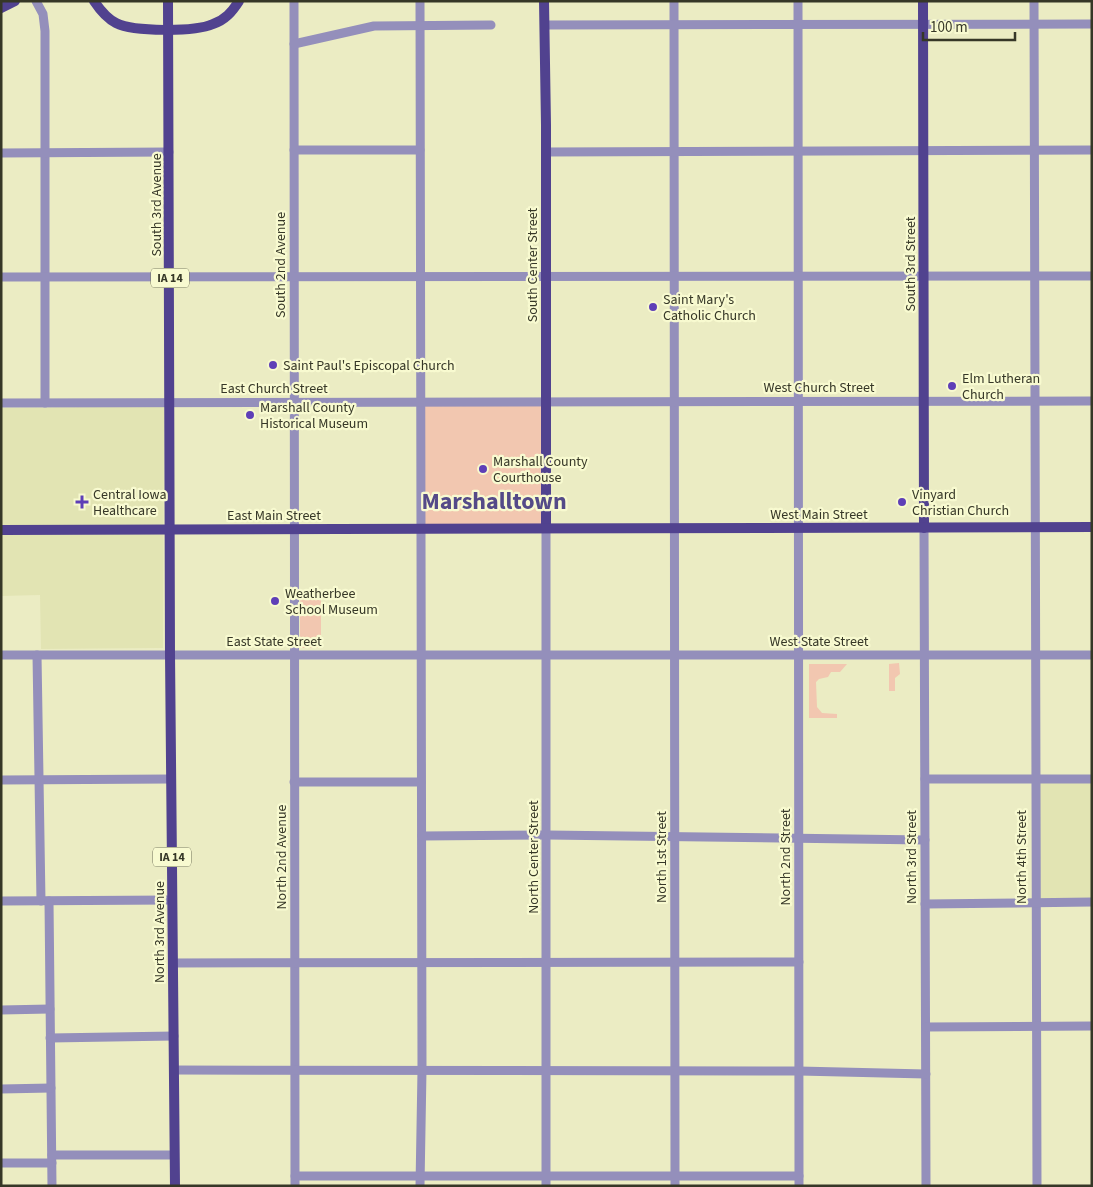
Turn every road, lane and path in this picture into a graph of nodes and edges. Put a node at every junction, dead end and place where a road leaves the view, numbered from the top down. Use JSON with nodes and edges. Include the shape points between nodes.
{"nodes":[{"id":1,"x":36,"y":1,"type":"edge"},
{"id":2,"x":94,"y":1,"type":"edge"},
{"id":3,"x":238,"y":1,"type":"edge"},
{"id":4,"x":294,"y":1,"type":"edge"},
{"id":5,"x":420,"y":1,"type":"edge"},
{"id":6,"x":544,"y":1,"type":"edge"},
{"id":7,"x":674,"y":1,"type":"edge"},
{"id":8,"x":798,"y":1,"type":"edge"},
{"id":9,"x":923,"y":1,"type":"edge"},
{"id":10,"x":1034,"y":1,"type":"edge"},
{"id":11,"x":168,"y":4,"type":"edge"},
{"id":12,"x":923,"y":23,"type":"junction"},
{"id":13,"x":798,"y":24,"type":"junction"},
{"id":14,"x":1034,"y":24,"type":"junction"},
{"id":15,"x":1092,"y":24,"type":"edge"},
{"id":16,"x":674,"y":25,"type":"junction"},
{"id":17,"x":420,"y":26,"type":"junction"},
{"id":18,"x":492,"y":26,"type":"dead end"},
{"id":19,"x":545,"y":26,"type":"dead end"},
{"id":20,"x":168,"y":28,"type":"junction"},
{"id":21,"x":294,"y":44,"type":"junction"},
{"id":22,"x":294,"y":150,"type":"junction"},
{"id":23,"x":420,"y":150,"type":"junction"},
{"id":24,"x":798,"y":150,"type":"junction"},
{"id":25,"x":924,"y":150,"type":"junction"},
{"id":26,"x":1034,"y":150,"type":"junction"},
{"id":27,"x":1092,"y":150,"type":"edge"},
{"id":28,"x":674,"y":151,"type":"junction"},
{"id":29,"x":169,"y":152,"type":"junction"},
{"id":30,"x":546,"y":152,"type":"junction"},
{"id":31,"x":1,"y":153,"type":"edge"},
{"id":32,"x":45,"y":153,"type":"junction"},
{"id":33,"x":170,"y":276,"type":"junction"},
{"id":34,"x":294,"y":276,"type":"junction"},
{"id":35,"x":420,"y":276,"type":"junction"},
{"id":36,"x":924,"y":276,"type":"junction"},
{"id":37,"x":1034,"y":276,"type":"junction"},
{"id":38,"x":1092,"y":276,"type":"edge"},
{"id":39,"x":45,"y":277,"type":"junction"},
{"id":40,"x":546,"y":277,"type":"junction"},
{"id":41,"x":674,"y":277,"type":"junction"},
{"id":42,"x":798,"y":277,"type":"junction"},
{"id":43,"x":1,"y":278,"type":"edge"},
{"id":44,"x":546,"y":400,"type":"junction"},
{"id":45,"x":924,"y":400,"type":"junction"},
{"id":46,"x":420,"y":401,"type":"junction"},
{"id":47,"x":798,"y":401,"type":"junction"},
{"id":48,"x":1034,"y":401,"type":"junction"},
{"id":49,"x":1092,"y":401,"type":"edge"},
{"id":50,"x":170,"y":402,"type":"junction"},
{"id":51,"x":294,"y":402,"type":"junction"},
{"id":52,"x":674,"y":402,"type":"junction"},
{"id":53,"x":1,"y":403,"type":"edge"},
{"id":54,"x":45,"y":403,"type":"junction"},
{"id":55,"x":1034,"y":527,"type":"junction"},
{"id":56,"x":1092,"y":527,"type":"edge"},
{"id":57,"x":170,"y":528,"type":"junction"},
{"id":58,"x":294,"y":528,"type":"junction"},
{"id":59,"x":546,"y":528,"type":"junction"},
{"id":60,"x":674,"y":528,"type":"junction"},
{"id":61,"x":798,"y":528,"type":"junction"},
{"id":62,"x":924,"y":528,"type":"junction"},
{"id":63,"x":421,"y":529,"type":"junction"},
{"id":64,"x":1,"y":530,"type":"edge"},
{"id":65,"x":170,"y":654,"type":"junction"},
{"id":66,"x":799,"y":654,"type":"junction"},
{"id":67,"x":1,"y":655,"type":"edge"},
{"id":68,"x":37,"y":655,"type":"junction"},
{"id":69,"x":295,"y":655,"type":"junction"},
{"id":70,"x":925,"y":655,"type":"junction"},
{"id":71,"x":1092,"y":655,"type":"edge"},
{"id":72,"x":422,"y":656,"type":"junction"},
{"id":73,"x":547,"y":656,"type":"junction"},
{"id":74,"x":674,"y":656,"type":"junction"},
{"id":75,"x":1035,"y":656,"type":"junction"},
{"id":76,"x":172,"y":779,"type":"junction"},
{"id":77,"x":925,"y":779,"type":"junction"},
{"id":78,"x":1035,"y":779,"type":"junction"},
{"id":79,"x":1092,"y":779,"type":"edge"},
{"id":80,"x":1,"y":780,"type":"edge"},
{"id":81,"x":40,"y":780,"type":"junction"},
{"id":82,"x":294,"y":782,"type":"junction"},
{"id":83,"x":421,"y":782,"type":"junction"},
{"id":84,"x":547,"y":835,"type":"junction"},
{"id":85,"x":422,"y":836,"type":"junction"},
{"id":86,"x":674,"y":837,"type":"junction"},
{"id":87,"x":799,"y":838,"type":"junction"},
{"id":88,"x":925,"y":840,"type":"junction"},
{"id":89,"x":172,"y":900,"type":"junction"},
{"id":90,"x":1,"y":901,"type":"edge"},
{"id":91,"x":45,"y":901,"type":"junction"},
{"id":92,"x":1035,"y":902,"type":"junction"},
{"id":93,"x":1092,"y":902,"type":"edge"},
{"id":94,"x":926,"y":904,"type":"junction"},
{"id":95,"x":546,"y":960,"type":"junction"},
{"id":96,"x":421,"y":961,"type":"junction"},
{"id":97,"x":675,"y":961,"type":"junction"},
{"id":98,"x":295,"y":962,"type":"junction"},
{"id":99,"x":799,"y":962,"type":"junction"},
{"id":100,"x":173,"y":963,"type":"junction"},
{"id":101,"x":50,"y":1009,"type":"junction"},
{"id":102,"x":1,"y":1010,"type":"edge"},
{"id":103,"x":1092,"y":1026,"type":"edge"},
{"id":104,"x":926,"y":1027,"type":"junction"},
{"id":105,"x":1037,"y":1027,"type":"junction"},
{"id":106,"x":174,"y":1036,"type":"junction"},
{"id":107,"x":50,"y":1038,"type":"junction"},
{"id":108,"x":295,"y":1069,"type":"junction"},
{"id":109,"x":174,"y":1070,"type":"junction"},
{"id":110,"x":422,"y":1070,"type":"junction"},
{"id":111,"x":547,"y":1070,"type":"junction"},
{"id":112,"x":676,"y":1070,"type":"junction"},
{"id":113,"x":799,"y":1070,"type":"junction"},
{"id":114,"x":926,"y":1074,"type":"junction"},
{"id":115,"x":1,"y":1088,"type":"edge"},
{"id":116,"x":51,"y":1088,"type":"junction"},
{"id":117,"x":174,"y":1154,"type":"junction"},
{"id":118,"x":52,"y":1159,"type":"junction"},
{"id":119,"x":1,"y":1163,"type":"edge"},
{"id":120,"x":295,"y":1176,"type":"junction"},
{"id":121,"x":675,"y":1176,"type":"junction"},
{"id":122,"x":799,"y":1176,"type":"junction"},
{"id":123,"x":420,"y":1181,"type":"edge"},
{"id":124,"x":546,"y":1181,"type":"edge"},
{"id":125,"x":52,"y":1186,"type":"edge"},
{"id":126,"x":175,"y":1186,"type":"edge"},
{"id":127,"x":295,"y":1186,"type":"edge"},
{"id":128,"x":675,"y":1186,"type":"edge"},
{"id":129,"x":799,"y":1186,"type":"edge"},
{"id":130,"x":926,"y":1186,"type":"edge"},
{"id":131,"x":1037,"y":1186,"type":"edge"}],
"edges":[{"from":1,"to":32,"type":"street","via":[[43,14],[46,32]]},
{"from":2,"to":20,"type":"main road","via":[[117,24]]},
{"from":3,"to":20,"type":"main road","via":[[226,17],[212,25]]},
{"from":4,"to":21,"type":"street","name":"South 2nd Avenue"},
{"from":5,"to":17,"type":"street"},
{"from":6,"to":30,"type":"main road","name":"South Center Street"},
{"from":7,"to":16,"type":"street","name":"North 1st Street"},
{"from":8,"to":13,"type":"street","name":"North 2nd Street"},
{"from":9,"to":12,"type":"main road","name":"South 3rd Street"},
{"from":10,"to":14,"type":"street","name":"North 4th Street"},
{"from":11,"to":20,"type":"main road","name":"South 3rd Avenue","number":"IA 14"},
{"from":12,"to":13,"type":"street"},
{"from":12,"to":14,"type":"street"},
{"from":12,"to":25,"type":"main road","name":"South 3rd Street"},
{"from":13,"to":16,"type":"street"},
{"from":13,"to":24,"type":"street","name":"North 2nd Street"},
{"from":14,"to":15,"type":"street"},
{"from":14,"to":26,"type":"street","name":"North 4th Street"},
{"from":16,"to":19,"type":"street"},
{"from":16,"to":28,"type":"street","name":"North 1st Street"},
{"from":17,"to":18,"type":"street"},
{"from":17,"to":21,"type":"street","via":[[374,26]]},
{"from":17,"to":23,"type":"street"},
{"from":20,"to":29,"type":"main road","name":"South 3rd Avenue","number":"IA 14"},
{"from":21,"to":22,"type":"street","name":"South 2nd Avenue"},
{"from":22,"to":23,"type":"street"},
{"from":22,"to":34,"type":"street","name":"South 2nd Avenue"},
{"from":23,"to":35,"type":"street"},
{"from":24,"to":25,"type":"street"},
{"from":24,"to":28,"type":"street"},
{"from":24,"to":42,"type":"street","name":"North 2nd Street"},
{"from":25,"to":26,"type":"street"},
{"from":25,"to":36,"type":"main road","name":"South 3rd Street"},
{"from":26,"to":27,"type":"street"},
{"from":26,"to":37,"type":"street","name":"North 4th Street"},
{"from":28,"to":30,"type":"street"},
{"from":28,"to":41,"type":"street","name":"North 1st Street"},
{"from":29,"to":32,"type":"street"},
{"from":29,"to":33,"type":"main road","name":"South 3rd Avenue","number":"IA 14"},
{"from":30,"to":40,"type":"main road","name":"South Center Street"},
{"from":31,"to":32,"type":"street"},
{"from":32,"to":39,"type":"street"},
{"from":33,"to":34,"type":"street"},
{"from":33,"to":39,"type":"street"},
{"from":33,"to":50,"type":"main road","name":"South 3rd Avenue","number":"IA 14"},
{"from":34,"to":35,"type":"street"},
{"from":34,"to":51,"type":"street","name":"South 2nd Avenue"},
{"from":35,"to":40,"type":"street"},
{"from":35,"to":46,"type":"street"},
{"from":36,"to":37,"type":"street"},
{"from":36,"to":42,"type":"street"},
{"from":36,"to":45,"type":"main road","name":"South 3rd Street"},
{"from":37,"to":38,"type":"street"},
{"from":37,"to":48,"type":"street","name":"North 4th Street"},
{"from":39,"to":43,"type":"street"},
{"from":39,"to":54,"type":"street"},
{"from":40,"to":41,"type":"street"},
{"from":40,"to":44,"type":"main road","name":"South Center Street"},
{"from":41,"to":42,"type":"street"},
{"from":41,"to":52,"type":"street","name":"North 1st Street"},
{"from":42,"to":47,"type":"street","name":"North 2nd Street"},
{"from":44,"to":46,"type":"street","name":"East Church Street"},
{"from":44,"to":52,"type":"street","name":"West Church Street"},
{"from":44,"to":59,"type":"main road","name":"South Center Street"},
{"from":45,"to":47,"type":"street","name":"West Church Street"},
{"from":45,"to":48,"type":"street","name":"West Church Street"},
{"from":45,"to":62,"type":"main road","name":"South 3rd Street"},
{"from":46,"to":51,"type":"street","name":"East Church Street"},
{"from":46,"to":63,"type":"street"},
{"from":47,"to":52,"type":"street","name":"West Church Street"},
{"from":47,"to":61,"type":"street","name":"North 2nd Street"},
{"from":48,"to":49,"type":"street","name":"West Church Street"},
{"from":48,"to":55,"type":"street","name":"North 4th Street"},
{"from":50,"to":51,"type":"street","name":"East Church Street"},
{"from":50,"to":54,"type":"street","name":"East Church Street"},
{"from":50,"to":57,"type":"main road","name":"South 3rd Avenue","number":"IA 14"},
{"from":51,"to":58,"type":"street","name":"South 2nd Avenue"},
{"from":52,"to":60,"type":"street","name":"North 1st Street"},
{"from":53,"to":54,"type":"street","name":"East Church Street"},
{"from":55,"to":56,"type":"main road","name":"West Main Street"},
{"from":55,"to":62,"type":"main road","name":"West Main Street"},
{"from":55,"to":75,"type":"street","name":"North 4th Street"},
{"from":57,"to":58,"type":"main road","name":"East Main Street"},
{"from":57,"to":64,"type":"main road","name":"East Main Street"},
{"from":57,"to":65,"type":"main road","name":"North 3rd Avenue","number":"IA 14"},
{"from":58,"to":63,"type":"main road","name":"East Main Street"},
{"from":58,"to":69,"type":"street","name":"North 2nd Avenue"},
{"from":59,"to":60,"type":"main road","name":"West Main Street"},
{"from":59,"to":63,"type":"main road","name":"East Main Street"},
{"from":59,"to":73,"type":"street","name":"North Center Street"},
{"from":60,"to":61,"type":"main road","name":"West Main Street"},
{"from":60,"to":74,"type":"street","name":"North 1st Street"},
{"from":61,"to":62,"type":"main road","name":"West Main Street"},
{"from":61,"to":66,"type":"street","name":"North 2nd Street"},
{"from":62,"to":70,"type":"street","name":"North 3rd Street"},
{"from":63,"to":72,"type":"street"},
{"from":65,"to":68,"type":"street","name":"East State Street"},
{"from":65,"to":69,"type":"street","name":"East State Street"},
{"from":65,"to":76,"type":"main road","name":"North 3rd Avenue","number":"IA 14"},
{"from":66,"to":70,"type":"street","name":"West State Street"},
{"from":66,"to":74,"type":"street","name":"West State Street"},
{"from":66,"to":87,"type":"street","name":"North 2nd Street"},
{"from":67,"to":68,"type":"street","name":"East State Street"},
{"from":68,"to":81,"type":"street"},
{"from":69,"to":72,"type":"street","name":"East State Street"},
{"from":69,"to":82,"type":"street","name":"North 2nd Avenue"},
{"from":70,"to":75,"type":"street","name":"West State Street"},
{"from":70,"to":77,"type":"street","name":"North 3rd Street"},
{"from":71,"to":75,"type":"street","name":"West State Street"},
{"from":72,"to":73,"type":"street","name":"East State Street"},
{"from":72,"to":83,"type":"street"},
{"from":73,"to":74,"type":"street","name":"West State Street"},
{"from":73,"to":84,"type":"street","name":"North Center Street"},
{"from":74,"to":86,"type":"street","name":"North 1st Street"},
{"from":75,"to":78,"type":"street","name":"North 4th Street"},
{"from":76,"to":81,"type":"street"},
{"from":76,"to":89,"type":"main road","name":"North 3rd Avenue","number":"IA 14"},
{"from":77,"to":78,"type":"street"},
{"from":77,"to":88,"type":"street","name":"North 3rd Street"},
{"from":78,"to":79,"type":"street"},
{"from":78,"to":92,"type":"street","name":"North 4th Street"},
{"from":80,"to":81,"type":"street"},
{"from":81,"to":91,"type":"street"},
{"from":82,"to":83,"type":"street"},
{"from":82,"to":98,"type":"street","name":"North 2nd Avenue"},
{"from":83,"to":85,"type":"street"},
{"from":84,"to":85,"type":"street"},
{"from":84,"to":86,"type":"street"},
{"from":84,"to":95,"type":"street","name":"North Center Street"},
{"from":85,"to":96,"type":"street"},
{"from":86,"to":87,"type":"street"},
{"from":86,"to":97,"type":"street","name":"North 1st Street"},
{"from":87,"to":88,"type":"street"},
{"from":87,"to":99,"type":"street","name":"North 2nd Street"},
{"from":88,"to":94,"type":"street","name":"North 3rd Street"},
{"from":89,"to":91,"type":"street"},
{"from":89,"to":100,"type":"main road","name":"North 3rd Avenue","number":"IA 14"},
{"from":90,"to":91,"type":"street"},
{"from":91,"to":101,"type":"street"},
{"from":92,"to":93,"type":"street"},
{"from":92,"to":94,"type":"street"},
{"from":92,"to":105,"type":"street","name":"North 4th Street"},
{"from":94,"to":104,"type":"street","name":"North 3rd Street"},
{"from":95,"to":96,"type":"street"},
{"from":95,"to":97,"type":"street"},
{"from":95,"to":111,"type":"street","name":"North Center Street"},
{"from":96,"to":98,"type":"street"},
{"from":96,"to":110,"type":"street"},
{"from":97,"to":99,"type":"street"},
{"from":97,"to":112,"type":"street","name":"North 1st Street"},
{"from":98,"to":100,"type":"street"},
{"from":98,"to":108,"type":"street","name":"North 2nd Avenue"},
{"from":99,"to":113,"type":"street","name":"North 2nd Street"},
{"from":100,"to":106,"type":"main road","name":"North 3rd Avenue","number":"IA 14"},
{"from":101,"to":102,"type":"street"},
{"from":101,"to":107,"type":"street"},
{"from":103,"to":105,"type":"street"},
{"from":104,"to":105,"type":"street"},
{"from":104,"to":114,"type":"street","name":"North 3rd Street"},
{"from":105,"to":131,"type":"street","name":"North 4th Street"},
{"from":106,"to":107,"type":"street"},
{"from":106,"to":109,"type":"main road","name":"North 3rd Avenue","number":"IA 14"},
{"from":107,"to":116,"type":"street"},
{"from":108,"to":109,"type":"street"},
{"from":108,"to":110,"type":"street"},
{"from":108,"to":120,"type":"street","name":"North 2nd Avenue"},
{"from":109,"to":117,"type":"main road","name":"North 3rd Avenue","number":"IA 14"},
{"from":110,"to":111,"type":"street"},
{"from":110,"to":123,"type":"street"},
{"from":111,"to":112,"type":"street"},
{"from":111,"to":124,"type":"street","name":"North Center Street"},
{"from":112,"to":113,"type":"street"},
{"from":112,"to":121,"type":"street","name":"North 1st Street"},
{"from":113,"to":114,"type":"street"},
{"from":113,"to":122,"type":"street","name":"North 2nd Street"},
{"from":114,"to":130,"type":"street","name":"North 3rd Street"},
{"from":115,"to":116,"type":"street"},
{"from":116,"to":118,"type":"street"},
{"from":117,"to":118,"type":"street"},
{"from":117,"to":126,"type":"main road","name":"North 3rd Avenue","number":"IA 14"},
{"from":118,"to":119,"type":"street"},
{"from":118,"to":125,"type":"street"},
{"from":120,"to":123,"type":"street"},
{"from":120,"to":127,"type":"street","name":"North 2nd Avenue"},
{"from":121,"to":122,"type":"street"},
{"from":121,"to":124,"type":"street"},
{"from":121,"to":128,"type":"street","name":"North 1st Street"},
{"from":122,"to":129,"type":"street","name":"North 2nd Street"},
{"from":123,"to":124,"type":"street"}]}
